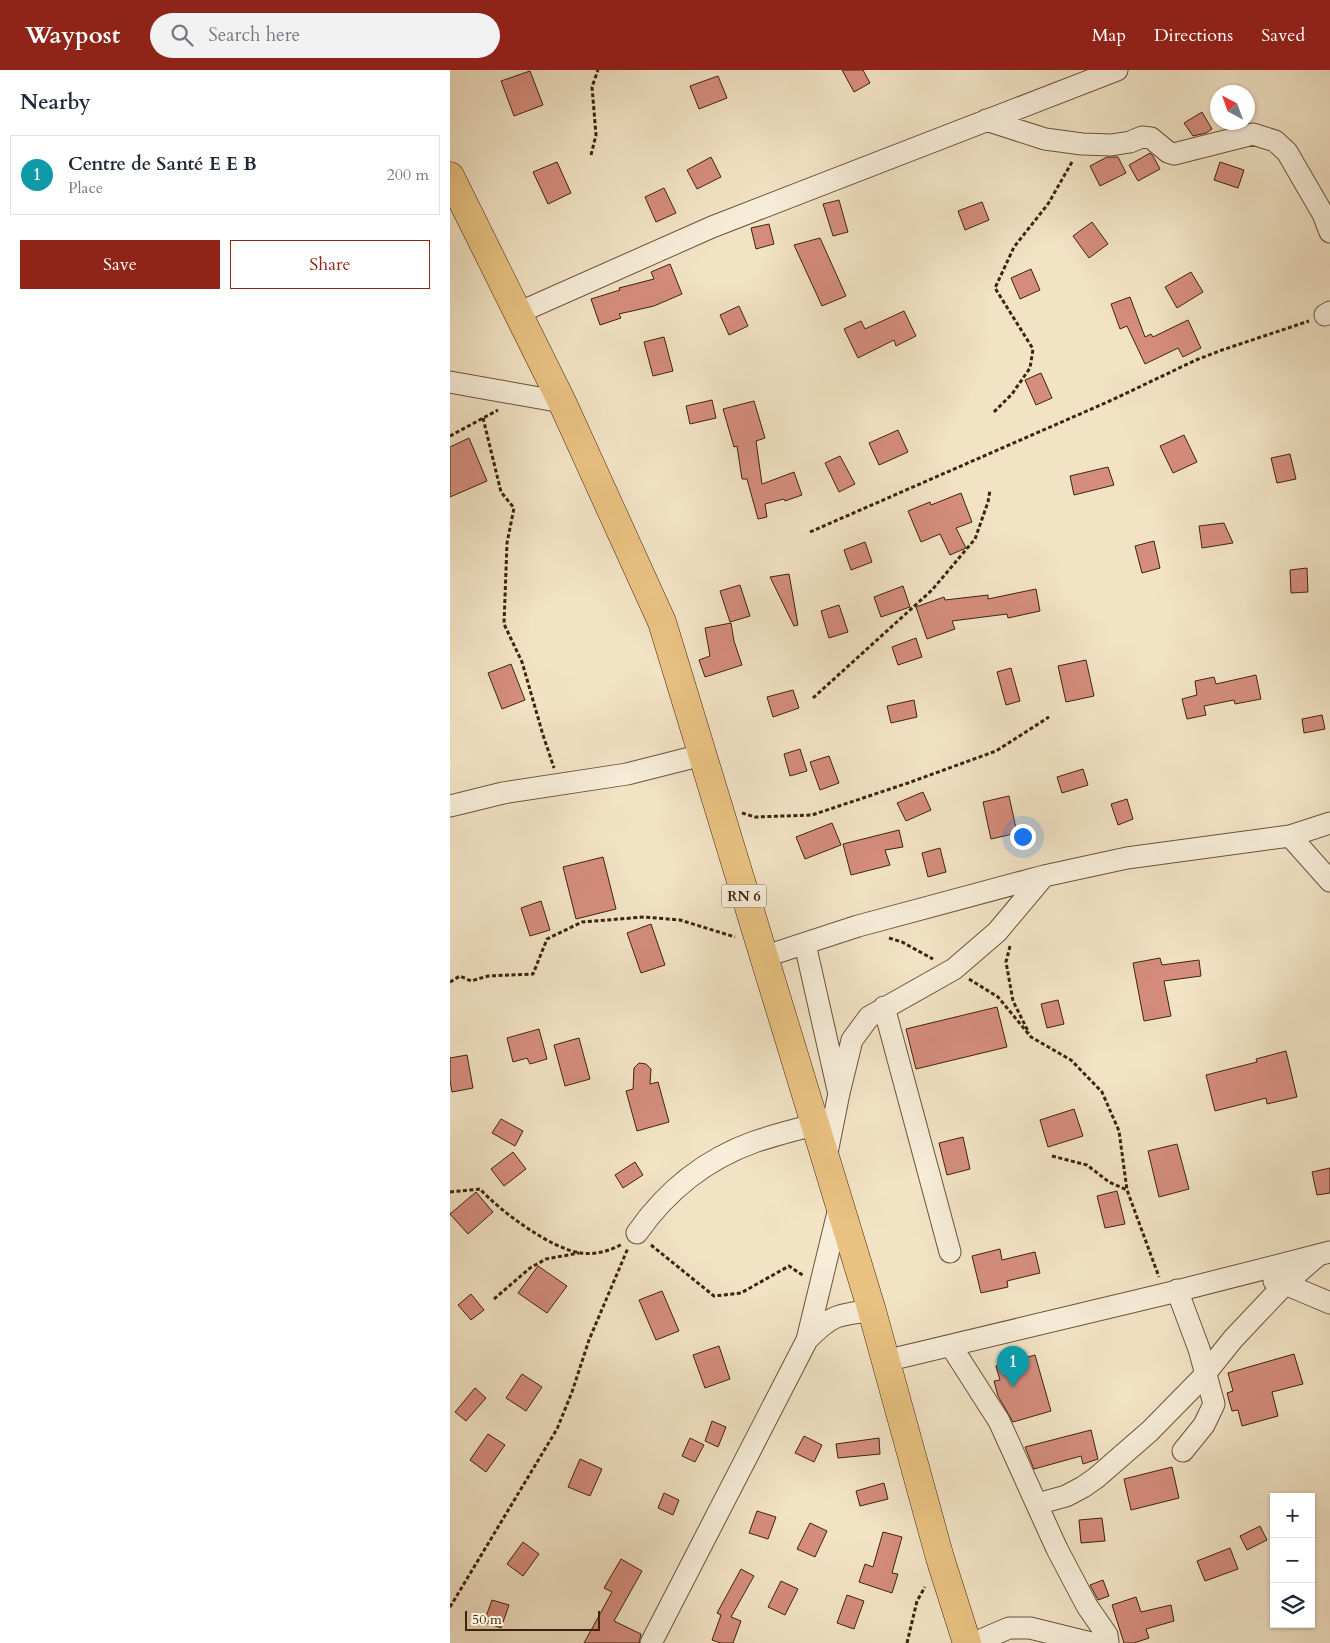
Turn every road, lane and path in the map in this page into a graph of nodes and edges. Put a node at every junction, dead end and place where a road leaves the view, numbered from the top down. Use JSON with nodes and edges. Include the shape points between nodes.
{"nodes":[{"id":1,"x":598,"y":70,"type":"edge"},
{"id":2,"x":1117,"y":70,"type":"edge"},
{"id":3,"x":986,"y":120,"type":"junction"},
{"id":4,"x":1082,"y":144,"type":"junction"},
{"id":5,"x":592,"y":155,"type":"dead end"},
{"id":6,"x":450,"y":176,"type":"edge"},
{"id":7,"x":1330,"y":232,"type":"edge"},
{"id":8,"x":518,"y":313,"type":"junction"},
{"id":9,"x":1328,"y":314,"type":"edge"},
{"id":10,"x":450,"y":382,"type":"edge"},
{"id":11,"x":525,"y":396,"type":"junction"},
{"id":12,"x":562,"y":402,"type":"junction"},
{"id":13,"x":994,"y":412,"type":"dead end"},
{"id":14,"x":483,"y":418,"type":"junction"},
{"id":15,"x":450,"y":436,"type":"edge"},
{"id":16,"x":990,"y":490,"type":"dead end"},
{"id":17,"x":810,"y":532,"type":"dead end"},
{"id":18,"x":813,"y":698,"type":"dead end"},
{"id":19,"x":1049,"y":717,"type":"dead end"},
{"id":20,"x":702,"y":755,"type":"junction"},
{"id":21,"x":560,"y":785,"type":"junction"},
{"id":22,"x":450,"y":806,"type":"edge"},
{"id":23,"x":718,"y":807,"type":"junction"},
{"id":24,"x":1330,"y":823,"type":"edge"},
{"id":25,"x":1290,"y":836,"type":"junction"},
{"id":26,"x":1044,"y":876,"type":"junction"},
{"id":27,"x":1330,"y":881,"type":"edge"},
{"id":28,"x":858,"y":926,"type":"junction"},
{"id":29,"x":805,"y":944,"type":"junction"},
{"id":30,"x":1011,"y":944,"type":"dead end"},
{"id":31,"x":761,"y":951,"type":"junction"},
{"id":32,"x":954,"y":969,"type":"junction"},
{"id":33,"x":450,"y":982,"type":"edge"},
{"id":34,"x":884,"y":1007,"type":"junction"},
{"id":35,"x":1031,"y":1037,"type":"junction"},
{"id":36,"x":838,"y":1093,"type":"junction"},
{"id":37,"x":814,"y":1124,"type":"junction"},
{"id":38,"x":1052,"y":1156,"type":"dead end"},
{"id":39,"x":825,"y":1163,"type":"junction"},
{"id":40,"x":1127,"y":1190,"type":"junction"},
{"id":41,"x":450,"y":1192,"type":"edge"},
{"id":42,"x":839,"y":1208,"type":"junction"},
{"id":43,"x":635,"y":1236,"type":"junction"},
{"id":44,"x":950,"y":1252,"type":"dead end"},
{"id":45,"x":580,"y":1253,"type":"junction"},
{"id":46,"x":1324,"y":1253,"type":"edge"},
{"id":47,"x":1242,"y":1273,"type":"junction"},
{"id":48,"x":1285,"y":1284,"type":"junction"},
{"id":49,"x":820,"y":1288,"type":"junction"},
{"id":50,"x":1171,"y":1292,"type":"junction"},
{"id":51,"x":494,"y":1299,"type":"dead end"},
{"id":52,"x":1330,"y":1303,"type":"edge"},
{"id":53,"x":872,"y":1311,"type":"junction"},
{"id":54,"x":807,"y":1340,"type":"junction"},
{"id":55,"x":951,"y":1346,"type":"junction"},
{"id":56,"x":885,"y":1361,"type":"junction"},
{"id":57,"x":1206,"y":1373,"type":"junction"},
{"id":58,"x":1183,"y":1451,"type":"dead end"},
{"id":59,"x":1037,"y":1504,"type":"junction"},
{"id":60,"x":940,"y":1558,"type":"junction"},
{"id":61,"x":450,"y":1607,"type":"edge"},
{"id":62,"x":651,"y":1643,"type":"edge"},
{"id":63,"x":907,"y":1643,"type":"edge"},
{"id":64,"x":967,"y":1643,"type":"edge"},
{"id":65,"x":974,"y":1643,"type":"edge"},
{"id":66,"x":1091,"y":1643,"type":"edge"},
{"id":67,"x":1105,"y":1643,"type":"edge"}],
"edges":[{"from":1,"to":5,"type":"path","via":[[592,87],[596,135]]},
{"from":2,"to":3,"type":"street"},
{"from":3,"to":4,"type":"street","via":[[1045,139]]},
{"from":3,"to":8,"type":"street","via":[[712,227]]},
{"from":4,"to":7,"type":"street","via":[[1111,145],[1142,137],[1151,138],[1174,154],[1253,134],[1275,141],[1287,152]]},
{"from":4,"to":13,"type":"path","via":[[1048,204],[1014,247],[994,288],[1033,349],[1030,368],[1012,394]]},
{"from":6,"to":8,"type":"main road","number":"RN 6"},
{"from":8,"to":12,"type":"main road","number":"RN 6"},
{"from":9,"to":17,"type":"path","via":[[1196,360]]},
{"from":10,"to":11,"type":"street"},
{"from":11,"to":12,"type":"street"},
{"from":11,"to":14,"type":"path"},
{"from":12,"to":20,"type":"main road","number":"RN 6","via":[[662,622]]},
{"from":14,"to":15,"type":"path"},
{"from":14,"to":21,"type":"path","via":[[501,492],[514,508],[506,543],[504,624],[522,662]]},
{"from":16,"to":18,"type":"path","via":[[975,539],[932,590]]},
{"from":19,"to":23,"type":"path","via":[[996,751],[812,814],[755,816]]},
{"from":20,"to":21,"type":"street","via":[[627,774]]},
{"from":20,"to":23,"type":"main road","number":"RN 6"},
{"from":21,"to":22,"type":"street","via":[[503,793]]},
{"from":23,"to":31,"type":"main road","number":"RN 6"},
{"from":24,"to":25,"type":"street"},
{"from":25,"to":26,"type":"street","via":[[1127,858]]},
{"from":25,"to":27,"type":"street"},
{"from":26,"to":28,"type":"street"},
{"from":26,"to":32,"type":"street","via":[[997,932]]},
{"from":28,"to":29,"type":"street"},
{"from":28,"to":32,"type":"path","via":[[902,942]]},
{"from":29,"to":31,"type":"street"},
{"from":29,"to":36,"type":"street"},
{"from":30,"to":35,"type":"path","via":[[1006,962],[1013,1001]]},
{"from":31,"to":33,"type":"path","via":[[680,920],[644,917],[582,922],[547,939],[533,974],[488,976],[471,981],[460,976]]},
{"from":31,"to":37,"type":"main road","number":"RN 6"},
{"from":32,"to":34,"type":"street"},
{"from":32,"to":35,"type":"path","via":[[998,997]]},
{"from":34,"to":36,"type":"street","via":[[869,1017],[852,1040]]},
{"from":34,"to":44,"type":"street"},
{"from":35,"to":40,"type":"path","via":[[1071,1060],[1102,1092],[1119,1131]]},
{"from":36,"to":39,"type":"street"},
{"from":37,"to":39,"type":"main road","number":"RN 6"},
{"from":37,"to":43,"type":"street","via":[[754,1142],[710,1163],[666,1197]]},
{"from":38,"to":40,"type":"path","via":[[1087,1165],[1109,1182]]},
{"from":39,"to":42,"type":"main road","number":"RN 6"},
{"from":40,"to":50,"type":"path"},
{"from":41,"to":45,"type":"path","via":[[480,1189],[526,1227]]},
{"from":42,"to":49,"type":"street"},
{"from":42,"to":53,"type":"main road","number":"RN 6"},
{"from":43,"to":45,"type":"path","via":[[615,1249]]},
{"from":43,"to":49,"type":"path","via":[[714,1296],[741,1293],[789,1266]]},
{"from":43,"to":61,"type":"path","via":[[556,1430]]},
{"from":45,"to":51,"type":"path","via":[[546,1259],[530,1268]]},
{"from":46,"to":47,"type":"street"},
{"from":46,"to":48,"type":"street"},
{"from":47,"to":48,"type":"street"},
{"from":47,"to":50,"type":"street"},
{"from":48,"to":52,"type":"street"},
{"from":48,"to":57,"type":"street"},
{"from":49,"to":54,"type":"street"},
{"from":50,"to":55,"type":"street"},
{"from":50,"to":57,"type":"street"},
{"from":53,"to":54,"type":"street","via":[[842,1314],[830,1319]]},
{"from":53,"to":56,"type":"main road","number":"RN 6"},
{"from":54,"to":62,"type":"street"},
{"from":55,"to":56,"type":"street"},
{"from":55,"to":59,"type":"street","via":[[999,1421]]},
{"from":56,"to":60,"type":"main road","number":"RN 6"},
{"from":57,"to":58,"type":"street","via":[[1214,1404],[1204,1425]]},
{"from":57,"to":59,"type":"street","via":[[1150,1431],[1096,1478],[1066,1496]]},
{"from":59,"to":67,"type":"street","via":[[1086,1606],[1107,1634],[1108,1642]]},
{"from":60,"to":63,"type":"path","via":[[918,1601]]},
{"from":60,"to":64,"type":"main road","number":"RN 6"},
{"from":65,"to":66,"type":"street","via":[[1010,1628],[1030,1628]]}]}
